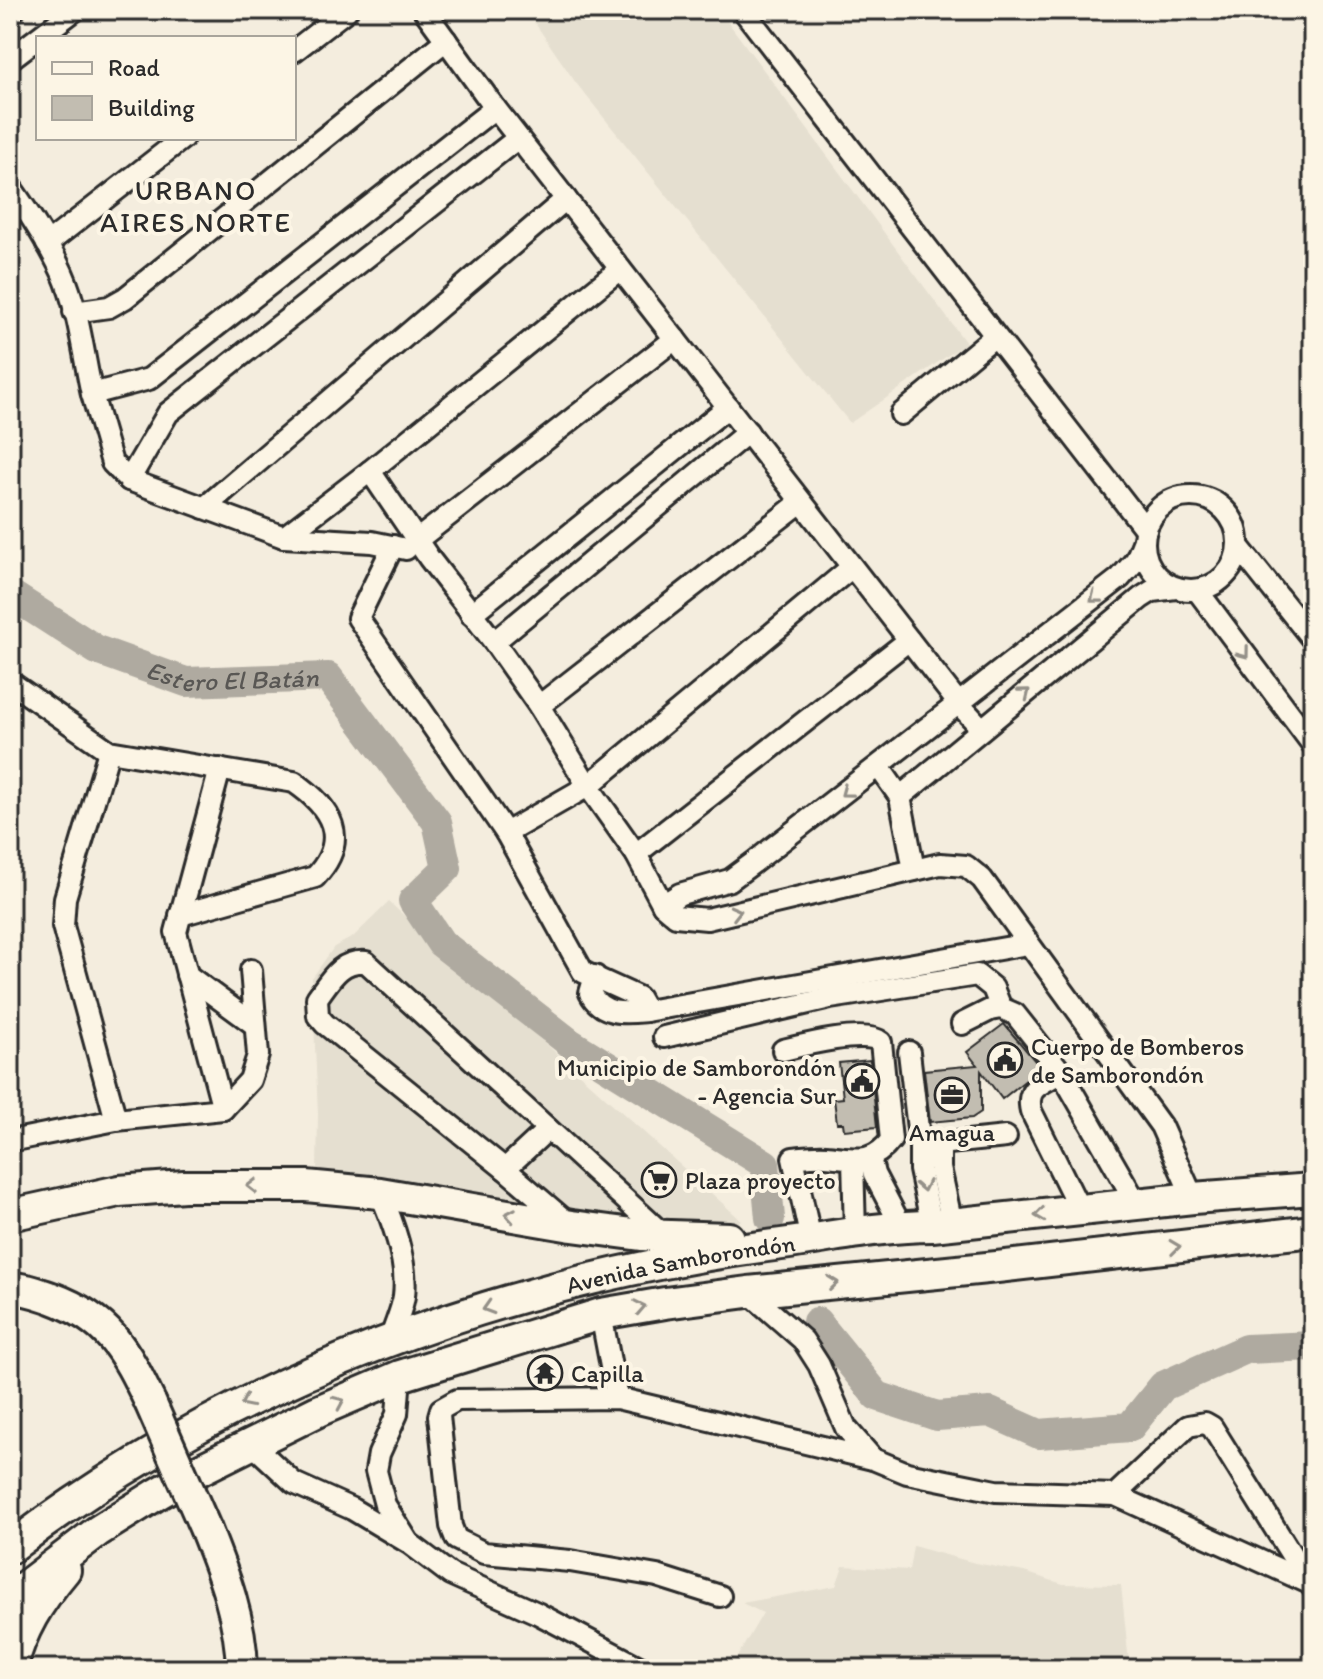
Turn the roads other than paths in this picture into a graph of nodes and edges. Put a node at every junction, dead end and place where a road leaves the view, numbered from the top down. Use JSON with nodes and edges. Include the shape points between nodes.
{"nodes":[{"id":1,"x":75,"y":10,"type":"edge"},
{"id":2,"x":347,"y":10,"type":"edge"},
{"id":3,"x":424,"y":10,"type":"edge"},
{"id":4,"x":743,"y":10,"type":"edge"},
{"id":5,"x":41,"y":36,"type":"edge"},
{"id":6,"x":36,"y":39,"type":"edge"},
{"id":7,"x":446,"y":40,"type":"junction"},
{"id":8,"x":296,"y":49,"type":"edge"},
{"id":9,"x":10,"y":59,"type":"edge"},
{"id":10,"x":495,"y":108,"type":"junction"},
{"id":11,"x":518,"y":138,"type":"junction"},
{"id":12,"x":180,"y":140,"type":"edge"},
{"id":13,"x":10,"y":186,"type":"edge"},
{"id":14,"x":566,"y":199,"type":"junction"},
{"id":15,"x":47,"y":244,"type":"junction"},
{"id":16,"x":620,"y":269,"type":"junction"},
{"id":17,"x":74,"y":312,"type":"junction"},
{"id":18,"x":995,"y":336,"type":"junction"},
{"id":19,"x":675,"y":339,"type":"junction"},
{"id":20,"x":92,"y":394,"type":"junction"},
{"id":21,"x":728,"y":407,"type":"junction"},
{"id":22,"x":901,"y":414,"type":"dead end"},
{"id":23,"x":748,"y":432,"type":"junction"},
{"id":24,"x":370,"y":471,"type":"junction"},
{"id":25,"x":129,"y":480,"type":"junction"},
{"id":26,"x":801,"y":502,"type":"junction"},
{"id":27,"x":204,"y":508,"type":"junction"},
{"id":28,"x":1145,"y":535,"type":"junction"},
{"id":29,"x":284,"y":537,"type":"junction"},
{"id":30,"x":417,"y":540,"type":"junction"},
{"id":31,"x":393,"y":546,"type":"junction"},
{"id":32,"x":1238,"y":546,"type":"junction"},
{"id":33,"x":429,"y":558,"type":"junction"},
{"id":34,"x":852,"y":567,"type":"junction"},
{"id":35,"x":1176,"y":588,"type":"junction"},
{"id":36,"x":1197,"y":590,"type":"junction"},
{"id":37,"x":471,"y":614,"type":"junction"},
{"id":38,"x":909,"y":640,"type":"junction"},
{"id":39,"x":1313,"y":640,"type":"edge"},
{"id":40,"x":494,"y":642,"type":"junction"},
{"id":41,"x":11,"y":689,"type":"edge"},
{"id":42,"x":959,"y":704,"type":"junction"},
{"id":43,"x":539,"y":706,"type":"junction"},
{"id":44,"x":982,"y":729,"type":"junction"},
{"id":45,"x":1313,"y":745,"type":"edge"},
{"id":46,"x":109,"y":751,"type":"junction"},
{"id":47,"x":879,"y":767,"type":"junction"},
{"id":48,"x":220,"y":769,"type":"junction"},
{"id":49,"x":588,"y":786,"type":"junction"},
{"id":50,"x":900,"y":797,"type":"junction"},
{"id":51,"x":506,"y":833,"type":"junction"},
{"id":52,"x":636,"y":854,"type":"junction"},
{"id":53,"x":914,"y":870,"type":"junction"},
{"id":54,"x":663,"y":905,"type":"junction"},
{"id":55,"x":180,"y":915,"type":"junction"},
{"id":56,"x":1028,"y":944,"type":"junction"},
{"id":57,"x":251,"y":970,"type":"dead end"},
{"id":58,"x":187,"y":975,"type":"junction"},
{"id":59,"x":1001,"y":1008,"type":"junction"},
{"id":60,"x":962,"y":1024,"type":"dead end"},
{"id":61,"x":255,"y":1025,"type":"junction"},
{"id":62,"x":664,"y":1037,"type":"dead end"},
{"id":63,"x":783,"y":1050,"type":"dead end"},
{"id":64,"x":909,"y":1052,"type":"dead end"},
{"id":65,"x":1061,"y":1072,"type":"junction"},
{"id":66,"x":223,"y":1109,"type":"junction"},
{"id":67,"x":116,"y":1120,"type":"junction"},
{"id":68,"x":548,"y":1129,"type":"junction"},
{"id":69,"x":1006,"y":1137,"type":"dead end"},
{"id":70,"x":10,"y":1141,"type":"edge"},
{"id":71,"x":930,"y":1145,"type":"junction"},
{"id":72,"x":862,"y":1159,"type":"junction"},
{"id":73,"x":505,"y":1169,"type":"junction"},
{"id":74,"x":1313,"y":1189,"type":"edge"},
{"id":75,"x":380,"y":1193,"type":"junction"},
{"id":76,"x":1193,"y":1198,"type":"junction"},
{"id":77,"x":1137,"y":1204,"type":"junction"},
{"id":78,"x":1093,"y":1209,"type":"junction"},
{"id":79,"x":10,"y":1215,"type":"edge"},
{"id":80,"x":942,"y":1225,"type":"junction"},
{"id":81,"x":572,"y":1226,"type":"junction"},
{"id":82,"x":901,"y":1226,"type":"junction"},
{"id":83,"x":1313,"y":1231,"type":"edge"},
{"id":84,"x":855,"y":1233,"type":"junction"},
{"id":85,"x":666,"y":1237,"type":"junction"},
{"id":86,"x":811,"y":1240,"type":"junction"},
{"id":87,"x":1126,"y":1252,"type":"junction"},
{"id":88,"x":10,"y":1288,"type":"edge"},
{"id":89,"x":748,"y":1292,"type":"junction"},
{"id":90,"x":10,"y":1300,"type":"edge"},
{"id":91,"x":601,"y":1314,"type":"junction"},
{"id":92,"x":391,"y":1338,"type":"junction"},
{"id":93,"x":400,"y":1376,"type":"junction"},
{"id":94,"x":617,"y":1398,"type":"junction"},
{"id":95,"x":145,"y":1404,"type":"junction"},
{"id":96,"x":252,"y":1444,"type":"junction"},
{"id":97,"x":873,"y":1459,"type":"junction"},
{"id":98,"x":91,"y":1490,"type":"junction"},
{"id":99,"x":1115,"y":1495,"type":"junction"},
{"id":100,"x":10,"y":1526,"type":"edge"},
{"id":101,"x":98,"y":1531,"type":"junction"},
{"id":102,"x":199,"y":1533,"type":"junction"},
{"id":103,"x":409,"y":1543,"type":"junction"},
{"id":104,"x":10,"y":1548,"type":"edge"},
{"id":105,"x":1311,"y":1586,"type":"edge"},
{"id":106,"x":720,"y":1596,"type":"dead end"},
{"id":107,"x":10,"y":1598,"type":"edge"},
{"id":108,"x":646,"y":1668,"type":"edge"},
{"id":109,"x":11,"y":1669,"type":"edge"},
{"id":110,"x":225,"y":1669,"type":"edge"},
{"id":111,"x":242,"y":1669,"type":"edge"}],
"edges":[{"from":1,"to":5,"type":"street"},
{"from":2,"to":8,"type":"street"},
{"from":3,"to":7,"type":"street"},
{"from":4,"to":18,"type":"street"},
{"from":6,"to":9,"type":"street"},
{"from":7,"to":10,"type":"street"},
{"from":7,"to":17,"type":"street","via":[[125,298],[109,307]]},
{"from":10,"to":11,"type":"street"},
{"from":10,"to":20,"type":"street","via":[[149,379]]},
{"from":11,"to":14,"type":"street"},
{"from":11,"to":25,"type":"street","via":[[168,413]]},
{"from":12,"to":15,"type":"street"},
{"from":13,"to":15,"type":"street"},
{"from":14,"to":16,"type":"street"},
{"from":14,"to":27,"type":"street"},
{"from":15,"to":17,"type":"street"},
{"from":16,"to":19,"type":"street"},
{"from":16,"to":24,"type":"street"},
{"from":17,"to":20,"type":"street"},
{"from":18,"to":22,"type":"street"},
{"from":18,"to":28,"type":"street"},
{"from":19,"to":21,"type":"street"},
{"from":19,"to":30,"type":"street"},
{"from":20,"to":25,"type":"street","via":[[112,463]]},
{"from":21,"to":23,"type":"street"},
{"from":21,"to":37,"type":"street"},
{"from":23,"to":26,"type":"street"},
{"from":23,"to":40,"type":"street"},
{"from":24,"to":29,"type":"street"},
{"from":24,"to":30,"type":"street"},
{"from":25,"to":27,"type":"street"},
{"from":26,"to":34,"type":"street"},
{"from":26,"to":43,"type":"street"},
{"from":27,"to":29,"type":"street"},
{"from":28,"to":32,"type":"street","via":[[1165,503],[1200,497],[1230,517]]},
{"from":28,"to":35,"type":"street","via":[[1151,569]]},
{"from":28,"to":42,"type":"street","one_way":true,"via":[[1136,560],[1120,578]]},
{"from":29,"to":31,"type":"street"},
{"from":30,"to":33,"type":"street"},
{"from":31,"to":33,"type":"street"},
{"from":31,"to":51,"type":"street","via":[[358,618]]},
{"from":32,"to":36,"type":"street","via":[[1226,575]]},
{"from":32,"to":39,"type":"street"},
{"from":33,"to":37,"type":"street"},
{"from":34,"to":38,"type":"street"},
{"from":34,"to":49,"type":"street"},
{"from":35,"to":36,"type":"street"},
{"from":44,"to":35,"type":"street","one_way":true,"via":[[1141,598]]},
{"from":36,"to":45,"type":"street","one_way":true},
{"from":37,"to":40,"type":"street"},
{"from":38,"to":42,"type":"street"},
{"from":38,"to":52,"type":"street"},
{"from":40,"to":43,"type":"street"},
{"from":41,"to":46,"type":"street"},
{"from":42,"to":44,"type":"street"},
{"from":42,"to":47,"type":"street"},
{"from":43,"to":49,"type":"street"},
{"from":44,"to":50,"type":"street"},
{"from":46,"to":48,"type":"street"},
{"from":46,"to":67,"type":"street","via":[[65,898],[63,926]]},
{"from":47,"to":50,"type":"street"},
{"from":47,"to":54,"type":"street","one_way":true,"via":[[730,880],[680,894]]},
{"from":48,"to":55,"type":"street"},
{"from":48,"to":55,"type":"street","via":[[294,782],[328,814],[335,842],[329,863],[315,877]]},
{"from":49,"to":51,"type":"street"},
{"from":49,"to":52,"type":"street"},
{"from":50,"to":53,"type":"street"},
{"from":51,"to":56,"type":"street","via":[[583,972],[595,976],[590,993],[595,1003],[617,1014]]},
{"from":52,"to":54,"type":"street"},
{"from":54,"to":53,"type":"street","one_way":true,"via":[[676,916],[707,919]]},
{"from":53,"to":56,"type":"street","via":[[966,866],[982,879]]},
{"from":55,"to":58,"type":"street","via":[[176,932]]},
{"from":56,"to":76,"type":"street","via":[[1161,1126]]},
{"from":57,"to":61,"type":"street"},
{"from":58,"to":61,"type":"street"},
{"from":58,"to":66,"type":"street"},
{"from":59,"to":60,"type":"street"},
{"from":59,"to":62,"type":"street","via":[[993,988],[977,975],[830,998]]},
{"from":59,"to":65,"type":"street","via":[[1015,1014]]},
{"from":61,"to":66,"type":"street","via":[[258,1055],[250,1080]]},
{"from":63,"to":72,"type":"street","via":[[872,1036],[881,1042],[891,1140]]},
{"from":64,"to":71,"type":"street"},
{"from":65,"to":77,"type":"street"},
{"from":65,"to":78,"type":"street","via":[[1028,1099]]},
{"from":66,"to":67,"type":"street"},
{"from":67,"to":70,"type":"street"},
{"from":68,"to":73,"type":"street"},
{"from":68,"to":73,"type":"street","via":[[366,962],[339,968],[317,998],[318,1016]]},
{"from":68,"to":85,"type":"street"},
{"from":69,"to":71,"type":"street"},
{"from":71,"to":80,"type":"street","via":[[940,1168]]},
{"from":72,"to":82,"type":"street"},
{"from":72,"to":84,"type":"street"},
{"from":72,"to":86,"type":"street","via":[[793,1158]]},
{"from":73,"to":81,"type":"street"},
{"from":74,"to":76,"type":"highway","name":"Avenida Samborondón"},
{"from":75,"to":79,"type":"highway","one_way":true,"via":[[306,1186],[184,1186],[119,1191]]},
{"from":81,"to":75,"type":"highway","one_way":true},
{"from":75,"to":92,"type":"street","via":[[393,1223],[404,1294]]},
{"from":76,"to":77,"type":"highway","name":"Avenida Samborondón"},
{"from":77,"to":78,"type":"highway","name":"Avenida Samborondón"},
{"from":78,"to":80,"type":"highway","name":"Avenida Samborondón","one_way":true},
{"from":78,"to":87,"type":"highway"},
{"from":80,"to":82,"type":"highway","name":"Avenida Samborondón"},
{"from":81,"to":85,"type":"highway"},
{"from":82,"to":84,"type":"highway","name":"Avenida Samborondón"},
{"from":87,"to":83,"type":"highway","name":"Avenida Samborondón","one_way":true},
{"from":84,"to":86,"type":"highway","name":"Avenida Samborondón"},
{"from":85,"to":86,"type":"highway"},
{"from":86,"to":92,"type":"highway","name":"Avenida Samborondón","one_way":true,"via":[[615,1273]]},
{"from":89,"to":87,"type":"highway","name":"Avenida Samborondón","one_way":true},
{"from":88,"to":95,"type":"highway","via":[[38,1293],[96,1319],[136,1372]]},
{"from":91,"to":89,"type":"highway","name":"Avenida Samborondón","one_way":true},
{"from":89,"to":97,"type":"street","via":[[803,1340],[846,1428]]},
{"from":90,"to":95,"type":"highway","via":[[42,1306],[86,1328],[117,1360]]},
{"from":91,"to":93,"type":"highway","name":"Avenida Samborondón"},
{"from":91,"to":94,"type":"street"},
{"from":92,"to":98,"type":"highway","name":"Avenida Samborondón","one_way":true,"via":[[181,1435]]},
{"from":96,"to":93,"type":"highway","name":"Avenida Samborondón","one_way":true},
{"from":93,"to":103,"type":"street","via":[[397,1414],[376,1471],[385,1505]]},
{"from":94,"to":97,"type":"street"},
{"from":94,"to":106,"type":"street","via":[[457,1400],[441,1409],[456,1539],[484,1553],[657,1576]]},
{"from":95,"to":102,"type":"highway"},
{"from":96,"to":101,"type":"highway","name":"Avenida Samborondón"},
{"from":96,"to":103,"type":"street","via":[[294,1483]]},
{"from":97,"to":99,"type":"street","via":[[907,1473],[996,1491]]},
{"from":98,"to":100,"type":"highway"},
{"from":98,"to":104,"type":"highway"},
{"from":99,"to":105,"type":"street"},
{"from":99,"to":105,"type":"street","via":[[1188,1426],[1205,1423]]},
{"from":101,"to":107,"type":"highway"},
{"from":101,"to":109,"type":"highway","via":[[41,1598]]},
{"from":102,"to":110,"type":"highway"},
{"from":102,"to":111,"type":"highway","via":[[235,1609]]},
{"from":103,"to":108,"type":"street","via":[[450,1574]]}]}
